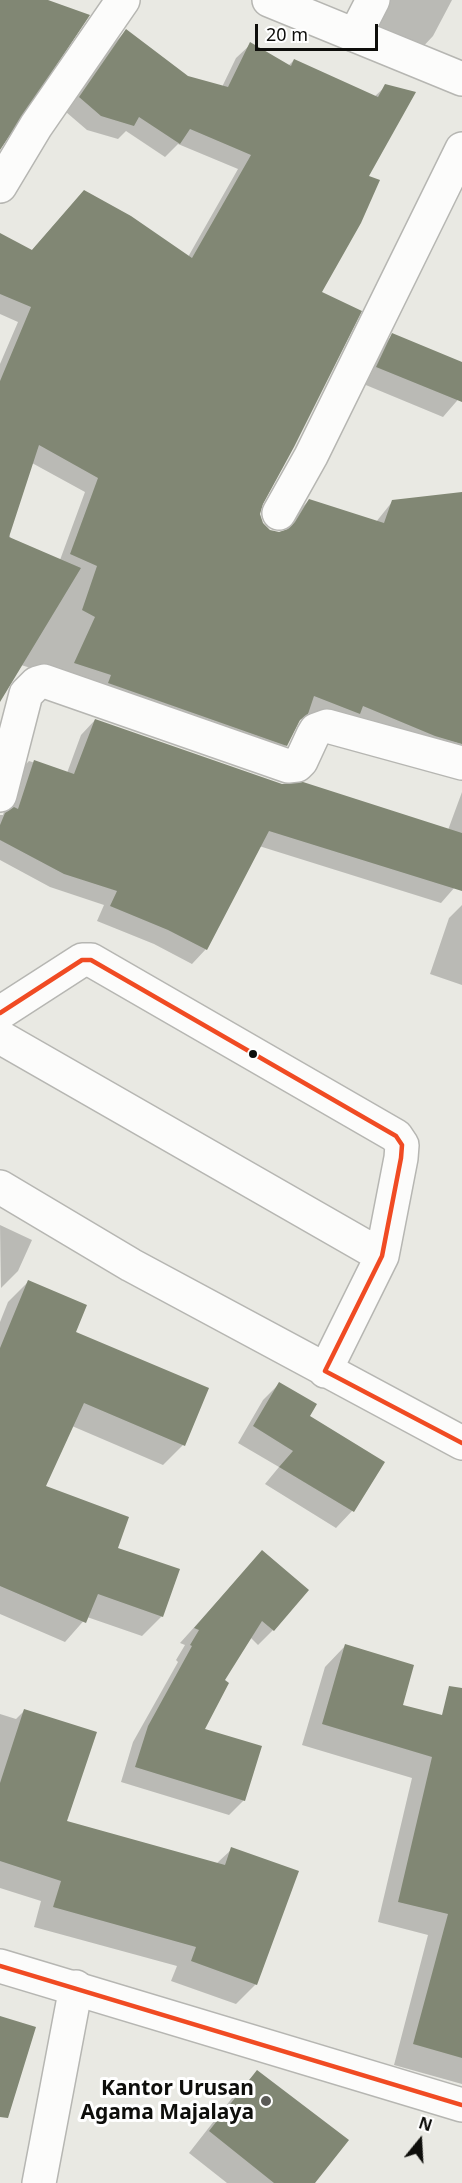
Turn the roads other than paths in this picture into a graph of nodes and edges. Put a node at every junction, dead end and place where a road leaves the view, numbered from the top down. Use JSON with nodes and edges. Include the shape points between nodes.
{"nodes":[{"id":1,"x":123,"y":0,"type":"edge"},
{"id":2,"x":269,"y":0,"type":"edge"},
{"id":3,"x":373,"y":0,"type":"edge"},
{"id":4,"x":355,"y":35,"type":"junction"},
{"id":5,"x":462,"y":79,"type":"edge"},
{"id":6,"x":462,"y":149,"type":"edge"},
{"id":7,"x":0,"y":186,"type":"edge"},
{"id":8,"x":279,"y":513,"type":"dead end"},
{"id":9,"x":462,"y":763,"type":"edge"},
{"id":10,"x":0,"y":795,"type":"edge"},
{"id":11,"x":0,"y":1013,"type":"edge"},
{"id":12,"x":0,"y":1037,"type":"edge"},
{"id":13,"x":0,"y":1187,"type":"edge"},
{"id":14,"x":382,"y":1257,"type":"junction"},
{"id":15,"x":325,"y":1371,"type":"junction"},
{"id":16,"x":462,"y":1443,"type":"edge"},
{"id":17,"x":0,"y":1966,"type":"edge"},
{"id":18,"x":76,"y":1987,"type":"junction"},
{"id":19,"x":462,"y":2105,"type":"edge"},
{"id":20,"x":39,"y":2183,"type":"edge"}],
"edges":[{"from":1,"to":7,"type":"street","via":[[36,126]]},
{"from":2,"to":4,"type":"street"},
{"from":3,"to":4,"type":"street"},
{"from":4,"to":5,"type":"street"},
{"from":6,"to":8,"type":"street"},
{"from":9,"to":10,"type":"street","via":[[327,726],[316,730],[297,765],[288,765],[44,681],[37,682],[26,694]]},
{"from":11,"to":14,"type":"street","via":[[82,960],[91,960],[396,1136],[402,1145],[401,1158]]},
{"from":12,"to":14,"type":"street"},
{"from":13,"to":15,"type":"street"},
{"from":14,"to":15,"type":"street"},
{"from":15,"to":16,"type":"street"},
{"from":17,"to":18,"type":"street"},
{"from":18,"to":19,"type":"street"},
{"from":18,"to":20,"type":"street"}]}
